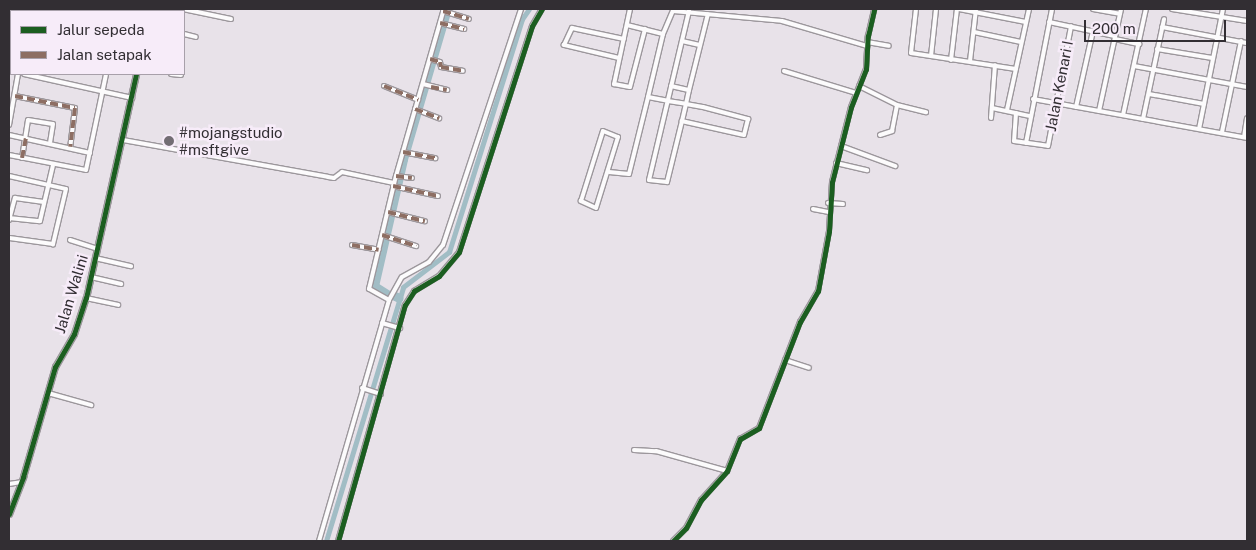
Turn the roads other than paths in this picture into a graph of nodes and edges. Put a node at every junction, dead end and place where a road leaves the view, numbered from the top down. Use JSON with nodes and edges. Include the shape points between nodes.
{"nodes":[{"id":1,"x":184,"y":9,"type":"edge"},
{"id":2,"x":522,"y":9,"type":"edge"},
{"id":3,"x":542,"y":9,"type":"edge"},
{"id":4,"x":630,"y":9,"type":"edge"},
{"id":5,"x":874,"y":9,"type":"edge"},
{"id":6,"x":916,"y":9,"type":"edge"},
{"id":7,"x":936,"y":9,"type":"edge"},
{"id":8,"x":958,"y":9,"type":"edge"},
{"id":9,"x":1028,"y":9,"type":"edge"},
{"id":10,"x":1052,"y":9,"type":"edge"},
{"id":11,"x":1093,"y":9,"type":"edge"},
{"id":12,"x":1121,"y":9,"type":"edge"},
{"id":13,"x":1146,"y":9,"type":"edge"},
{"id":14,"x":1172,"y":9,"type":"edge"},
{"id":15,"x":1223,"y":9,"type":"edge"},
{"id":16,"x":976,"y":10,"type":"edge"},
{"id":17,"x":444,"y":11,"type":"edge"},
{"id":18,"x":670,"y":11,"type":"edge"},
{"id":19,"x":689,"y":11,"type":"junction"},
{"id":20,"x":708,"y":14,"type":"junction"},
{"id":21,"x":1120,"y":14,"type":"junction"},
{"id":22,"x":1221,"y":17,"type":"junction"},
{"id":23,"x":231,"y":19,"type":"dead end"},
{"id":24,"x":469,"y":19,"type":"dead end"},
{"id":25,"x":1164,"y":19,"type":"dead end"},
{"id":26,"x":1247,"y":21,"type":"edge"},
{"id":27,"x":1026,"y":22,"type":"junction"},
{"id":28,"x":1049,"y":22,"type":"junction"},
{"id":29,"x":442,"y":23,"type":"junction"},
{"id":30,"x":627,"y":25,"type":"junction"},
{"id":31,"x":1071,"y":26,"type":"junction"},
{"id":32,"x":1162,"y":27,"type":"junction"},
{"id":33,"x":464,"y":29,"type":"dead end"},
{"id":34,"x":645,"y":29,"type":"junction"},
{"id":35,"x":1093,"y":31,"type":"junction"},
{"id":36,"x":974,"y":32,"type":"junction"},
{"id":37,"x":185,"y":34,"type":"edge"},
{"id":38,"x":663,"y":34,"type":"junction"},
{"id":39,"x":196,"y":37,"type":"dead end"},
{"id":40,"x":1115,"y":38,"type":"junction"},
{"id":41,"x":1216,"y":38,"type":"junction"},
{"id":42,"x":624,"y":40,"type":"junction"},
{"id":43,"x":1241,"y":41,"type":"junction"},
{"id":44,"x":682,"y":42,"type":"junction"},
{"id":45,"x":1021,"y":42,"type":"junction"},
{"id":46,"x":1247,"y":42,"type":"edge"},
{"id":47,"x":867,"y":44,"type":"junction"},
{"id":48,"x":1139,"y":44,"type":"junction"},
{"id":49,"x":700,"y":46,"type":"junction"},
{"id":50,"x":889,"y":46,"type":"dead end"},
{"id":51,"x":1157,"y":49,"type":"junction"},
{"id":52,"x":931,"y":56,"type":"junction"},
{"id":53,"x":619,"y":58,"type":"junction"},
{"id":54,"x":1212,"y":58,"type":"junction"},
{"id":55,"x":431,"y":59,"type":"junction"},
{"id":56,"x":951,"y":60,"type":"junction"},
{"id":57,"x":970,"y":61,"type":"junction"},
{"id":58,"x":995,"y":65,"type":"junction"},
{"id":59,"x":1134,"y":66,"type":"junction"},
{"id":60,"x":1016,"y":69,"type":"junction"},
{"id":61,"x":463,"y":70,"type":"dead end"},
{"id":62,"x":784,"y":71,"type":"dead end"},
{"id":63,"x":1153,"y":71,"type":"junction"},
{"id":64,"x":18,"y":75,"type":"edge"},
{"id":65,"x":29,"y":75,"type":"edge"},
{"id":66,"x":106,"y":75,"type":"edge"},
{"id":67,"x":136,"y":75,"type":"edge"},
{"id":68,"x":176,"y":75,"type":"edge"},
{"id":69,"x":181,"y":76,"type":"dead end"},
{"id":70,"x":1208,"y":80,"type":"junction"},
{"id":71,"x":1232,"y":84,"type":"junction"},
{"id":72,"x":424,"y":85,"type":"junction"},
{"id":73,"x":384,"y":86,"type":"dead end"},
{"id":74,"x":672,"y":86,"type":"junction"},
{"id":75,"x":859,"y":86,"type":"junction"},
{"id":76,"x":1247,"y":87,"type":"edge"},
{"id":77,"x":447,"y":90,"type":"dead end"},
{"id":78,"x":689,"y":90,"type":"junction"},
{"id":79,"x":102,"y":91,"type":"junction"},
{"id":80,"x":856,"y":93,"type":"junction"},
{"id":81,"x":1149,"y":94,"type":"junction"},
{"id":82,"x":14,"y":96,"type":"junction"},
{"id":83,"x":648,"y":97,"type":"junction"},
{"id":84,"x":132,"y":98,"type":"junction"},
{"id":85,"x":1033,"y":99,"type":"junction"},
{"id":86,"x":418,"y":100,"type":"junction"},
{"id":87,"x":668,"y":101,"type":"junction"},
{"id":88,"x":1055,"y":103,"type":"junction"},
{"id":89,"x":686,"y":104,"type":"junction"},
{"id":90,"x":1204,"y":104,"type":"junction"},
{"id":91,"x":897,"y":105,"type":"junction"},
{"id":92,"x":1076,"y":107,"type":"junction"},
{"id":93,"x":992,"y":108,"type":"junction"},
{"id":94,"x":417,"y":110,"type":"junction"},
{"id":95,"x":1007,"y":110,"type":"junction"},
{"id":96,"x":1100,"y":111,"type":"junction"},
{"id":97,"x":926,"y":112,"type":"dead end"},
{"id":98,"x":1016,"y":113,"type":"junction"},
{"id":99,"x":1123,"y":115,"type":"junction"},
{"id":100,"x":1030,"y":116,"type":"junction"},
{"id":101,"x":440,"y":118,"type":"dead end"},
{"id":102,"x":991,"y":118,"type":"dead end"},
{"id":103,"x":1247,"y":118,"type":"edge"},
{"id":104,"x":1143,"y":119,"type":"junction"},
{"id":105,"x":682,"y":121,"type":"junction"},
{"id":106,"x":9,"y":125,"type":"edge"},
{"id":107,"x":1199,"y":129,"type":"junction"},
{"id":108,"x":1222,"y":132,"type":"junction"},
{"id":109,"x":9,"y":135,"type":"edge"},
{"id":110,"x":880,"y":135,"type":"dead end"},
{"id":111,"x":1246,"y":137,"type":"edge"},
{"id":112,"x":26,"y":138,"type":"junction"},
{"id":113,"x":123,"y":140,"type":"junction"},
{"id":114,"x":50,"y":142,"type":"junction"},
{"id":115,"x":1026,"y":143,"type":"junction"},
{"id":116,"x":841,"y":146,"type":"junction"},
{"id":117,"x":70,"y":147,"type":"junction"},
{"id":118,"x":405,"y":152,"type":"junction"},
{"id":119,"x":90,"y":153,"type":"junction"},
{"id":120,"x":9,"y":155,"type":"edge"},
{"id":121,"x":22,"y":158,"type":"junction"},
{"id":122,"x":435,"y":158,"type":"dead end"},
{"id":123,"x":836,"y":163,"type":"junction"},
{"id":124,"x":54,"y":165,"type":"junction"},
{"id":125,"x":895,"y":166,"type":"dead end"},
{"id":126,"x":867,"y":170,"type":"dead end"},
{"id":127,"x":609,"y":172,"type":"junction"},
{"id":128,"x":9,"y":176,"type":"edge"},
{"id":129,"x":398,"y":177,"type":"junction"},
{"id":130,"x":412,"y":178,"type":"dead end"},
{"id":131,"x":48,"y":185,"type":"junction"},
{"id":132,"x":396,"y":186,"type":"junction"},
{"id":133,"x":438,"y":196,"type":"dead end"},
{"id":134,"x":44,"y":202,"type":"junction"},
{"id":135,"x":828,"y":203,"type":"junction"},
{"id":136,"x":843,"y":204,"type":"dead end"},
{"id":137,"x":814,"y":209,"type":"dead end"},
{"id":138,"x":390,"y":212,"type":"junction"},
{"id":139,"x":828,"y":212,"type":"junction"},
{"id":140,"x":9,"y":219,"type":"edge"},
{"id":141,"x":425,"y":222,"type":"dead end"},
{"id":142,"x":384,"y":235,"type":"junction"},
{"id":143,"x":9,"y":238,"type":"edge"},
{"id":144,"x":70,"y":240,"type":"dead end"},
{"id":145,"x":352,"y":245,"type":"dead end"},
{"id":146,"x":416,"y":246,"type":"dead end"},
{"id":147,"x":98,"y":249,"type":"junction"},
{"id":148,"x":379,"y":250,"type":"junction"},
{"id":149,"x":95,"y":258,"type":"junction"},
{"id":150,"x":131,"y":266,"type":"dead end"},
{"id":151,"x":91,"y":276,"type":"junction"},
{"id":152,"x":121,"y":284,"type":"dead end"},
{"id":153,"x":86,"y":298,"type":"junction"},
{"id":154,"x":388,"y":300,"type":"junction"},
{"id":155,"x":118,"y":305,"type":"dead end"},
{"id":156,"x":385,"y":324,"type":"junction"},
{"id":157,"x":398,"y":327,"type":"junction"},
{"id":158,"x":785,"y":360,"type":"junction"},
{"id":159,"x":809,"y":368,"type":"dead end"},
{"id":160,"x":363,"y":389,"type":"junction"},
{"id":161,"x":48,"y":393,"type":"junction"},
{"id":162,"x":380,"y":394,"type":"junction"},
{"id":163,"x":91,"y":405,"type":"dead end"},
{"id":164,"x":634,"y":450,"type":"dead end"},
{"id":165,"x":727,"y":471,"type":"junction"},
{"id":166,"x":21,"y":482,"type":"junction"},
{"id":167,"x":9,"y":484,"type":"edge"},
{"id":168,"x":9,"y":514,"type":"edge"},
{"id":169,"x":319,"y":541,"type":"edge"},
{"id":170,"x":338,"y":541,"type":"edge"},
{"id":171,"x":673,"y":541,"type":"edge"}],
"edges":[{"from":1,"to":23,"type":"street"},
{"from":2,"to":154,"type":"street","via":[[443,245],[429,262],[402,277]]},
{"from":3,"to":157,"type":"street","via":[[532,26],[459,252],[439,276],[409,296]]},
{"from":4,"to":30,"type":"street"},
{"from":5,"to":47,"type":"street"},
{"from":6,"to":52,"type":"street","via":[[910,53]]},
{"from":7,"to":52,"type":"street"},
{"from":8,"to":16,"type":"street"},
{"from":8,"to":56,"type":"street"},
{"from":9,"to":27,"type":"street"},
{"from":10,"to":28,"type":"street"},
{"from":11,"to":21,"type":"street"},
{"from":12,"to":21,"type":"street"},
{"from":13,"to":48,"type":"street"},
{"from":14,"to":22,"type":"street"},
{"from":15,"to":22,"type":"street"},
{"from":16,"to":27,"type":"street"},
{"from":16,"to":36,"type":"street"},
{"from":17,"to":24,"type":"street"},
{"from":17,"to":29,"type":"street"},
{"from":18,"to":19,"type":"street"},
{"from":18,"to":38,"type":"street"},
{"from":19,"to":20,"type":"street"},
{"from":19,"to":44,"type":"street"},
{"from":20,"to":47,"type":"street","via":[[782,21]]},
{"from":20,"to":49,"type":"street"},
{"from":21,"to":40,"type":"street"},
{"from":22,"to":26,"type":"street"},
{"from":22,"to":41,"type":"street"},
{"from":25,"to":32,"type":"street"},
{"from":27,"to":45,"type":"street"},
{"from":28,"to":31,"type":"street"},
{"from":28,"to":85,"type":"street"},
{"from":29,"to":33,"type":"street"},
{"from":29,"to":55,"type":"street"},
{"from":30,"to":34,"type":"street"},
{"from":30,"to":42,"type":"street"},
{"from":31,"to":35,"type":"street"},
{"from":31,"to":88,"type":"street","name":"Jalan Kenari I"},
{"from":32,"to":41,"type":"street"},
{"from":32,"to":51,"type":"street"},
{"from":34,"to":38,"type":"street"},
{"from":34,"to":53,"type":"street","via":[[630,87],[613,83]]},
{"from":35,"to":40,"type":"street"},
{"from":35,"to":92,"type":"street"},
{"from":36,"to":45,"type":"street"},
{"from":36,"to":57,"type":"street"},
{"from":37,"to":39,"type":"street"},
{"from":38,"to":83,"type":"street"},
{"from":40,"to":48,"type":"street"},
{"from":40,"to":96,"type":"street"},
{"from":41,"to":43,"type":"street"},
{"from":41,"to":54,"type":"street"},
{"from":42,"to":53,"type":"street"},
{"from":42,"to":53,"type":"street","via":[[572,28],[564,45]]},
{"from":43,"to":46,"type":"street"},
{"from":43,"to":71,"type":"street"},
{"from":44,"to":49,"type":"street"},
{"from":44,"to":74,"type":"street"},
{"from":45,"to":60,"type":"street"},
{"from":47,"to":50,"type":"street"},
{"from":47,"to":75,"type":"street","via":[[866,69]]},
{"from":48,"to":59,"type":"street"},
{"from":49,"to":78,"type":"street"},
{"from":51,"to":54,"type":"street"},
{"from":51,"to":63,"type":"street"},
{"from":52,"to":56,"type":"street"},
{"from":54,"to":70,"type":"street"},
{"from":55,"to":61,"type":"street","via":[[440,62],[441,66]]},
{"from":55,"to":72,"type":"street"},
{"from":56,"to":57,"type":"street"},
{"from":57,"to":58,"type":"street"},
{"from":58,"to":60,"type":"street"},
{"from":58,"to":93,"type":"street"},
{"from":59,"to":63,"type":"street"},
{"from":59,"to":99,"type":"street"},
{"from":60,"to":95,"type":"street"},
{"from":62,"to":80,"type":"street"},
{"from":63,"to":70,"type":"street"},
{"from":63,"to":81,"type":"street"},
{"from":64,"to":82,"type":"street"},
{"from":65,"to":79,"type":"street"},
{"from":66,"to":79,"type":"street"},
{"from":67,"to":84,"type":"street","name":"Jalan Walini"},
{"from":68,"to":69,"type":"street"},
{"from":70,"to":71,"type":"street"},
{"from":70,"to":90,"type":"street"},
{"from":71,"to":76,"type":"street"},
{"from":71,"to":108,"type":"street"},
{"from":72,"to":77,"type":"street"},
{"from":72,"to":86,"type":"street"},
{"from":73,"to":86,"type":"street"},
{"from":74,"to":78,"type":"street"},
{"from":74,"to":87,"type":"street"},
{"from":75,"to":80,"type":"street"},
{"from":75,"to":91,"type":"street"},
{"from":78,"to":89,"type":"street"},
{"from":79,"to":84,"type":"street"},
{"from":79,"to":119,"type":"street"},
{"from":80,"to":116,"type":"street"},
{"from":81,"to":90,"type":"street"},
{"from":81,"to":104,"type":"street"},
{"from":82,"to":106,"type":"street"},
{"from":82,"to":117,"type":"street","via":[[75,108]]},
{"from":83,"to":87,"type":"street"},
{"from":83,"to":127,"type":"street","via":[[629,174]]},
{"from":84,"to":113,"type":"street","name":"Jalan Walini"},
{"from":85,"to":88,"type":"street"},
{"from":85,"to":100,"type":"street"},
{"from":86,"to":94,"type":"street"},
{"from":87,"to":89,"type":"street"},
{"from":87,"to":105,"type":"street","via":[[649,180],[667,182]]},
{"from":88,"to":92,"type":"street"},
{"from":88,"to":115,"type":"street","name":"Jalan Kenari I","via":[[1048,146]]},
{"from":89,"to":105,"type":"street"},
{"from":89,"to":105,"type":"street","via":[[748,121],[742,136]]},
{"from":90,"to":107,"type":"street"},
{"from":91,"to":97,"type":"street"},
{"from":91,"to":110,"type":"street","via":[[892,131]]},
{"from":92,"to":96,"type":"street"},
{"from":93,"to":95,"type":"street"},
{"from":93,"to":102,"type":"street"},
{"from":94,"to":101,"type":"street"},
{"from":94,"to":118,"type":"street"},
{"from":95,"to":98,"type":"street"},
{"from":96,"to":99,"type":"street"},
{"from":98,"to":100,"type":"street"},
{"from":98,"to":115,"type":"street","via":[[1014,140]]},
{"from":99,"to":104,"type":"street"},
{"from":100,"to":115,"type":"street"},
{"from":103,"to":111,"type":"street"},
{"from":104,"to":107,"type":"street"},
{"from":107,"to":108,"type":"street"},
{"from":108,"to":111,"type":"street"},
{"from":109,"to":112,"type":"street"},
{"from":112,"to":114,"type":"street"},
{"from":112,"to":114,"type":"street","via":[[28,120],[52,123]]},
{"from":112,"to":121,"type":"street"},
{"from":113,"to":132,"type":"street","via":[[334,178],[342,172]]},
{"from":113,"to":147,"type":"street","name":"Jalan Walini"},
{"from":114,"to":117,"type":"street"},
{"from":116,"to":123,"type":"street"},
{"from":116,"to":125,"type":"street"},
{"from":117,"to":119,"type":"street"},
{"from":118,"to":122,"type":"street"},
{"from":118,"to":129,"type":"street"},
{"from":119,"to":124,"type":"street","via":[[85,171]]},
{"from":120,"to":121,"type":"street"},
{"from":121,"to":124,"type":"street"},
{"from":123,"to":126,"type":"street"},
{"from":123,"to":135,"type":"street"},
{"from":124,"to":131,"type":"street"},
{"from":127,"to":127,"type":"street","via":[[598,208],[583,205],[581,201],[601,131],[618,135]]},
{"from":128,"to":131,"type":"street"},
{"from":129,"to":130,"type":"street"},
{"from":129,"to":132,"type":"street"},
{"from":131,"to":134,"type":"street"},
{"from":131,"to":143,"type":"street","via":[[66,188],[53,244]]},
{"from":132,"to":133,"type":"street"},
{"from":132,"to":138,"type":"street"},
{"from":134,"to":140,"type":"street","via":[[38,222]]},
{"from":134,"to":140,"type":"street","via":[[14,198]]},
{"from":135,"to":136,"type":"street"},
{"from":135,"to":139,"type":"street"},
{"from":137,"to":139,"type":"street"},
{"from":138,"to":141,"type":"street"},
{"from":138,"to":142,"type":"street"},
{"from":139,"to":158,"type":"street","via":[[829,231],[818,291],[800,322]]},
{"from":142,"to":146,"type":"street"},
{"from":142,"to":148,"type":"street"},
{"from":144,"to":147,"type":"street"},
{"from":145,"to":148,"type":"street"},
{"from":147,"to":149,"type":"street","name":"Jalan Walini"},
{"from":148,"to":154,"type":"street","via":[[369,291]]},
{"from":149,"to":150,"type":"street"},
{"from":149,"to":151,"type":"street","name":"Jalan Walini"},
{"from":151,"to":152,"type":"street"},
{"from":151,"to":153,"type":"street","name":"Jalan Walini"},
{"from":153,"to":155,"type":"street"},
{"from":153,"to":161,"type":"street","name":"Jalan Walini"},
{"from":154,"to":156,"type":"street"},
{"from":156,"to":157,"type":"street"},
{"from":156,"to":160,"type":"street"},
{"from":157,"to":162,"type":"street"},
{"from":158,"to":159,"type":"street"},
{"from":158,"to":165,"type":"street","via":[[759,428],[740,439]]},
{"from":160,"to":162,"type":"street"},
{"from":160,"to":169,"type":"street"},
{"from":161,"to":163,"type":"street"},
{"from":161,"to":166,"type":"street","name":"Jalan Walini"},
{"from":162,"to":170,"type":"street"},
{"from":164,"to":165,"type":"street","via":[[674,455]]},
{"from":165,"to":171,"type":"street","via":[[701,500],[686,528]]},
{"from":166,"to":167,"type":"street"},
{"from":166,"to":168,"type":"street","name":"Jalan Walini"}]}
